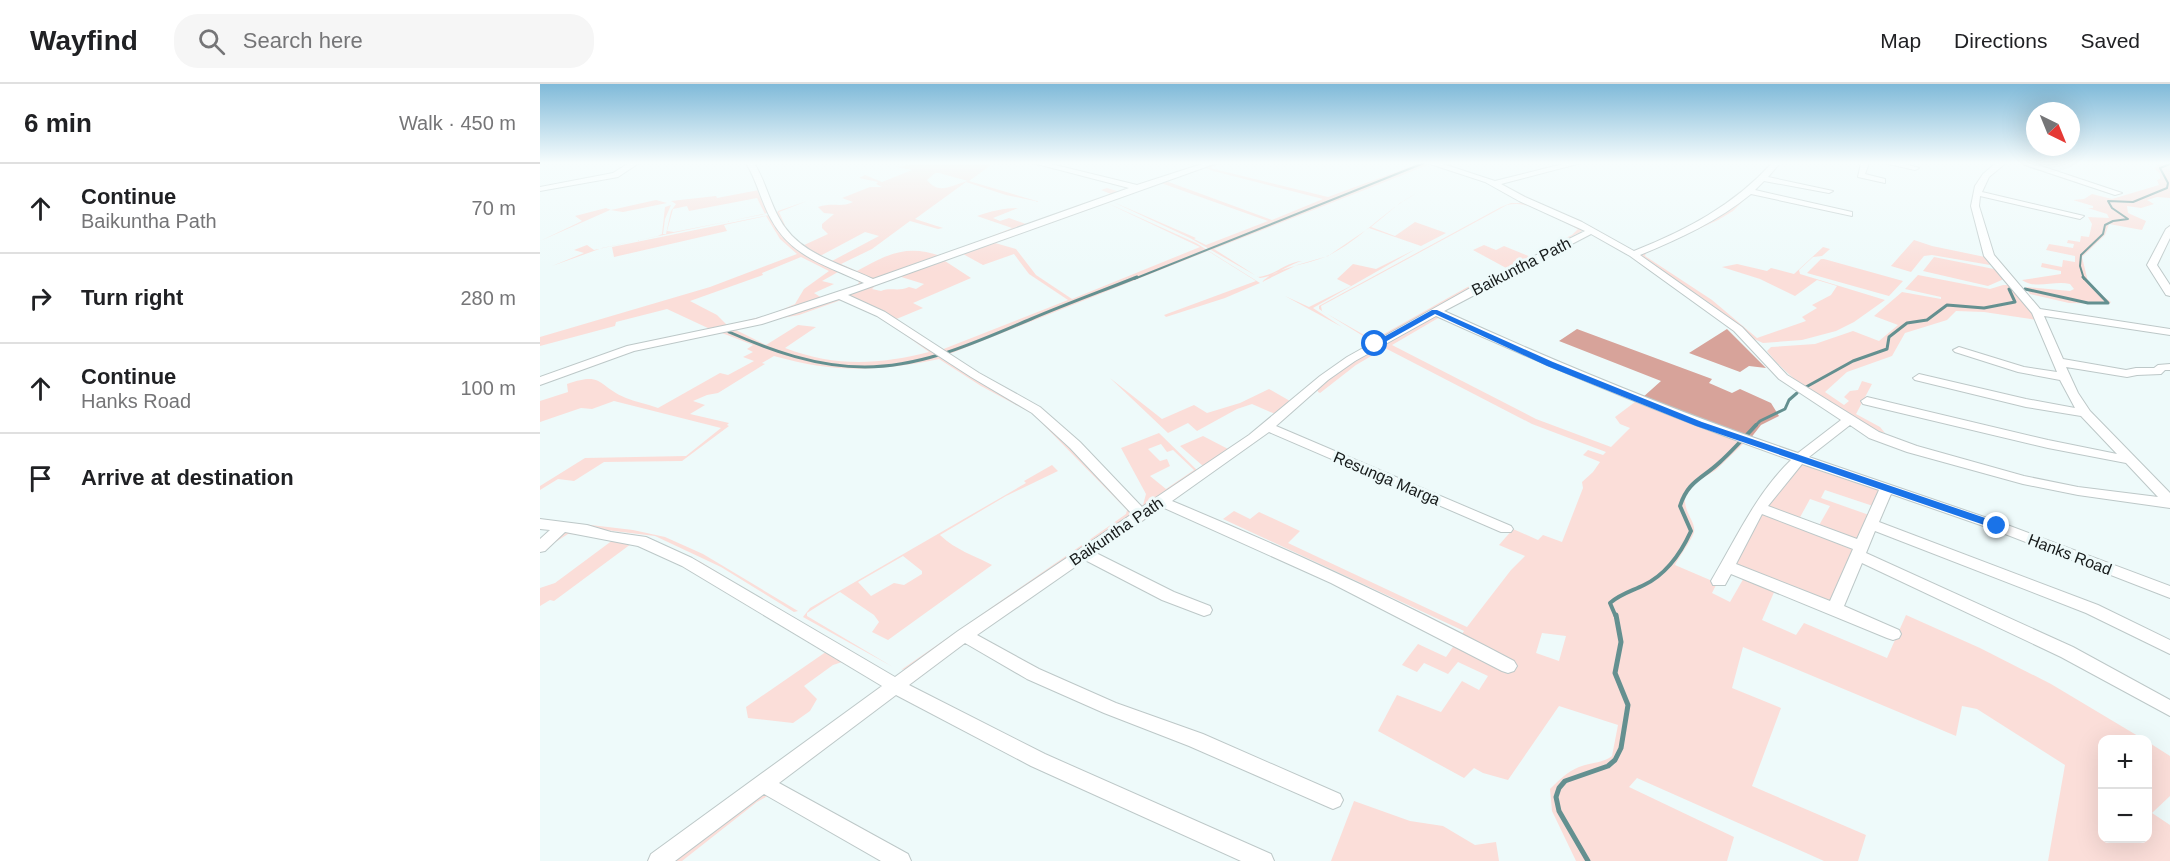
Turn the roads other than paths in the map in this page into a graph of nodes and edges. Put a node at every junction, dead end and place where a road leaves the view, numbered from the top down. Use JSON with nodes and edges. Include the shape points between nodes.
{"nodes":[{"id":1,"x":767,"y":199,"type":"edge"},
{"id":2,"x":1107,"y":199,"type":"edge"},
{"id":3,"x":1521,"y":199,"type":"edge"},
{"id":4,"x":1739,"y":199,"type":"edge"},
{"id":5,"x":1786,"y":199,"type":"edge"},
{"id":6,"x":1976,"y":199,"type":"edge"},
{"id":7,"x":2005,"y":199,"type":"edge"},
{"id":8,"x":1849,"y":214,"type":"dead end"},
{"id":9,"x":2080,"y":216,"type":"dead end"},
{"id":10,"x":2170,"y":229,"type":"edge"},
{"id":11,"x":1591,"y":231,"type":"junction"},
{"id":12,"x":1633,"y":254,"type":"junction"},
{"id":13,"x":2155,"y":269,"type":"junction"},
{"id":14,"x":2170,"y":271,"type":"edge"},
{"id":15,"x":873,"y":283,"type":"junction"},
{"id":16,"x":2168,"y":288,"type":"edge"},
{"id":17,"x":839,"y":295,"type":"junction"},
{"id":18,"x":1435,"y":311,"type":"junction"},
{"id":19,"x":2037,"y":312,"type":"junction"},
{"id":20,"x":2170,"y":332,"type":"edge"},
{"id":21,"x":1959,"y":350,"type":"dead end"},
{"id":22,"x":2059,"y":362,"type":"junction"},
{"id":23,"x":2170,"y":367,"type":"edge"},
{"id":24,"x":2164,"y":372,"type":"edge"},
{"id":25,"x":2064,"y":377,"type":"junction"},
{"id":26,"x":1918,"y":378,"type":"dead end"},
{"id":27,"x":540,"y":381,"type":"edge"},
{"id":28,"x":1867,"y":401,"type":"dead end"},
{"id":29,"x":2085,"y":413,"type":"junction"},
{"id":30,"x":1849,"y":420,"type":"junction"},
{"id":31,"x":1268,"y":427,"type":"junction"},
{"id":32,"x":1799,"y":458,"type":"junction"},
{"id":33,"x":2129,"y":460,"type":"junction"},
{"id":34,"x":1887,"y":488,"type":"junction"},
{"id":35,"x":1160,"y":501,"type":"junction"},
{"id":36,"x":2170,"y":502,"type":"edge"},
{"id":37,"x":1759,"y":508,"type":"junction"},
{"id":38,"x":1142,"y":513,"type":"junction"},
{"id":39,"x":540,"y":524,"type":"edge"},
{"id":40,"x":1870,"y":524,"type":"junction"},
{"id":41,"x":562,"y":527,"type":"junction"},
{"id":42,"x":1506,"y":529,"type":"dead end"},
{"id":43,"x":540,"y":547,"type":"edge"},
{"id":44,"x":1859,"y":550,"type":"junction"},
{"id":45,"x":1083,"y":553,"type":"junction"},
{"id":46,"x":1728,"y":567,"type":"junction"},
{"id":47,"x":1719,"y":581,"type":"dead end"},
{"id":48,"x":2170,"y":592,"type":"edge"},
{"id":49,"x":1835,"y":609,"type":"junction"},
{"id":50,"x":1204,"y":610,"type":"dead end"},
{"id":51,"x":1893,"y":634,"type":"dead end"},
{"id":52,"x":964,"y":635,"type":"junction"},
{"id":53,"x":2170,"y":648,"type":"edge"},
{"id":54,"x":1508,"y":666,"type":"dead end"},
{"id":55,"x":896,"y":686,"type":"junction"},
{"id":56,"x":2170,"y":709,"type":"edge"},
{"id":57,"x":764,"y":784,"type":"junction"},
{"id":58,"x":1333,"y":800,"type":"dead end"},
{"id":59,"x":658,"y":861,"type":"edge"},
{"id":60,"x":902,"y":861,"type":"edge"},
{"id":61,"x":1263,"y":861,"type":"edge"}],
"edges":[{"from":1,"to":15,"type":"street","via":[[792,244],[813,258]]},
{"from":2,"to":15,"type":"street"},
{"from":3,"to":11,"type":"street"},
{"from":4,"to":12,"type":"street","via":[[1707,222]]},
{"from":5,"to":8,"type":"street"},
{"from":6,"to":19,"type":"street","via":[[1989,256]]},
{"from":7,"to":9,"type":"street"},
{"from":10,"to":13,"type":"street","via":[[2152,265]]},
{"from":11,"to":12,"type":"street"},
{"from":11,"to":18,"type":"street","name":"Baikuntha Path"},
{"from":12,"to":30,"type":"street","via":[[1738,329],[1783,377]]},
{"from":13,"to":14,"type":"street"},
{"from":13,"to":16,"type":"street"},
{"from":15,"to":17,"type":"street"},
{"from":17,"to":27,"type":"street","via":[[766,320],[616,353]]},
{"from":17,"to":38,"type":"street","via":[[880,314],[1036,410]]},
{"from":18,"to":31,"type":"street","name":"Baikuntha Path","via":[[1351,359]]},
{"from":18,"to":32,"type":"street","name":"Hanks Road","via":[[1550,364]]},
{"from":19,"to":20,"type":"street"},
{"from":19,"to":22,"type":"street"},
{"from":21,"to":25,"type":"street","via":[[2022,370]]},
{"from":22,"to":24,"type":"street","via":[[2127,374],[2136,370]]},
{"from":22,"to":25,"type":"street"},
{"from":23,"to":24,"type":"street","via":[[2162,367]]},
{"from":25,"to":29,"type":"street"},
{"from":26,"to":29,"type":"street"},
{"from":28,"to":33,"type":"street"},
{"from":29,"to":33,"type":"street"},
{"from":30,"to":32,"type":"street"},
{"from":30,"to":36,"type":"street","via":[[1874,435],[1909,448],[2023,480],[2078,492]]},
{"from":31,"to":35,"type":"street","name":"Baikuntha Path"},
{"from":31,"to":42,"type":"street","name":"Resunga Marga"},
{"from":32,"to":34,"type":"street","name":"Hanks Road"},
{"from":32,"to":37,"type":"street"},
{"from":33,"to":36,"type":"street"},
{"from":34,"to":40,"type":"street"},
{"from":34,"to":48,"type":"street","name":"Hanks Road"},
{"from":35,"to":38,"type":"street","name":"Baikuntha Path"},
{"from":35,"to":54,"type":"street","via":[[1252,539],[1418,617]]},
{"from":37,"to":44,"type":"street"},
{"from":37,"to":46,"type":"street"},
{"from":38,"to":45,"type":"street","name":"Baikuntha Path"},
{"from":39,"to":41,"type":"street"},
{"from":40,"to":44,"type":"street"},
{"from":40,"to":53,"type":"street","via":[[2092,609]]},
{"from":41,"to":43,"type":"street"},
{"from":41,"to":55,"type":"street","via":[[641,541],[687,562]]},
{"from":44,"to":49,"type":"street"},
{"from":44,"to":56,"type":"street","via":[[2067,652]]},
{"from":45,"to":50,"type":"street"},
{"from":45,"to":52,"type":"street","name":"Baikuntha Path"},
{"from":46,"to":47,"type":"street"},
{"from":46,"to":49,"type":"street"},
{"from":49,"to":51,"type":"street"},
{"from":52,"to":55,"type":"street","name":"Baikuntha Path"},
{"from":52,"to":58,"type":"street","via":[[1033,674]]},
{"from":55,"to":57,"type":"street","name":"Baikuntha Path"},
{"from":55,"to":61,"type":"street","via":[[1038,760]]},
{"from":57,"to":59,"type":"street","name":"Baikuntha Path"},
{"from":57,"to":60,"type":"street"}]}
